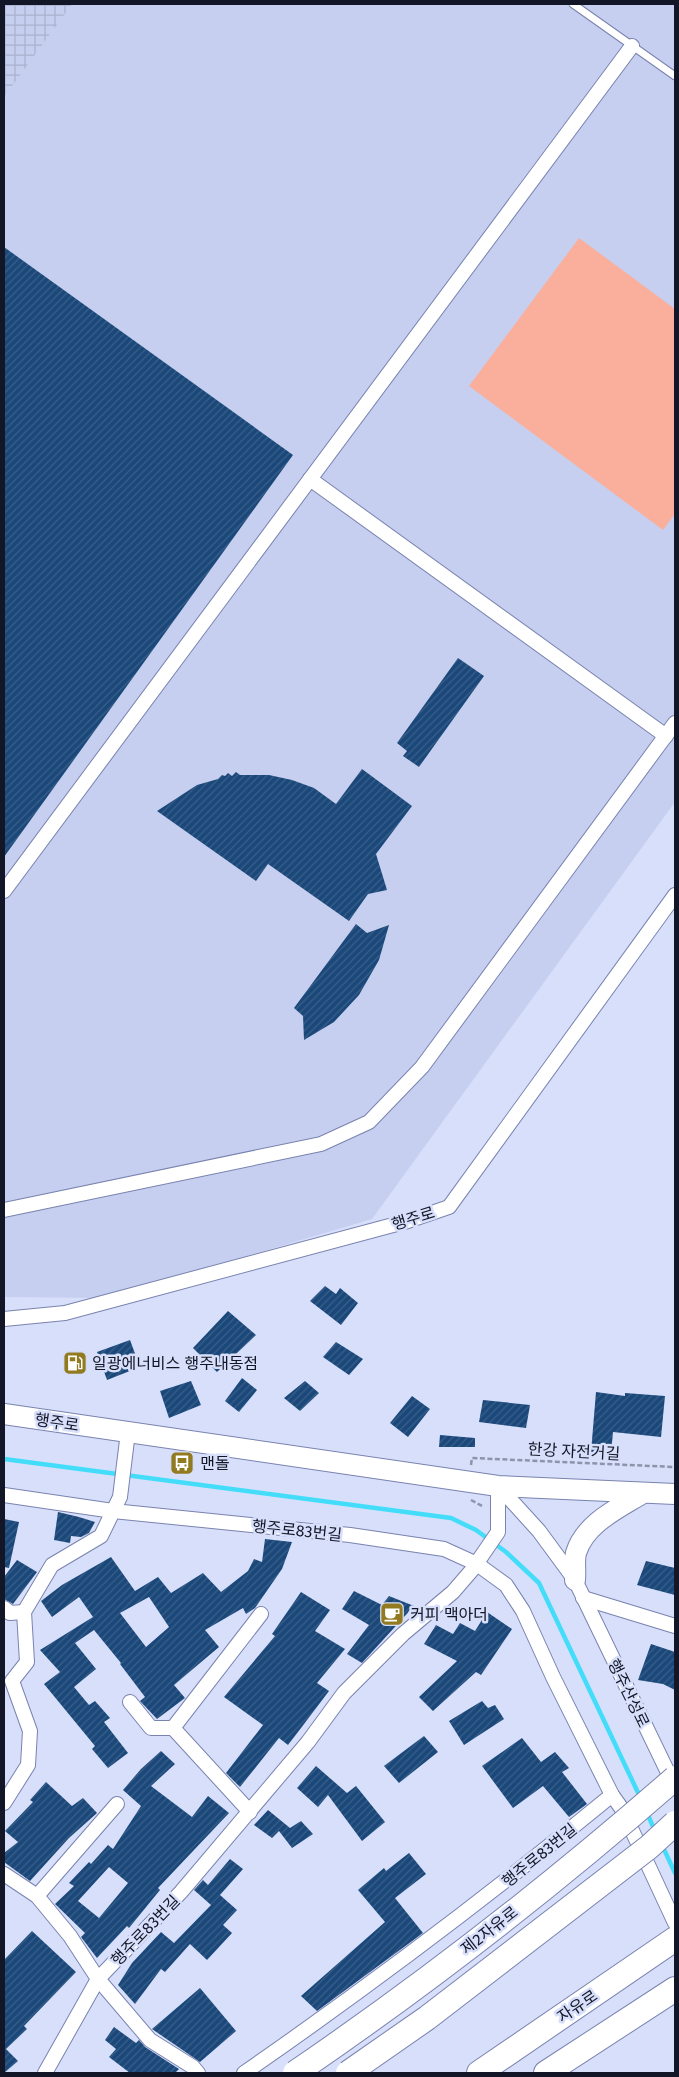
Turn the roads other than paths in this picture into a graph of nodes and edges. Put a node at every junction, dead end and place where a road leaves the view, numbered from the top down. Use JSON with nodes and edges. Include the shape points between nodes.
{"nodes":[{"id":1,"x":573,"y":4,"type":"edge"},
{"id":2,"x":632,"y":46,"type":"junction"},
{"id":3,"x":675,"y":76,"type":"edge"},
{"id":4,"x":310,"y":479,"type":"junction"},
{"id":5,"x":675,"y":723,"type":"edge"},
{"id":6,"x":666,"y":736,"type":"junction"},
{"id":7,"x":4,"y":891,"type":"edge"},
{"id":8,"x":675,"y":895,"type":"edge"},
{"id":9,"x":4,"y":1210,"type":"edge"},
{"id":10,"x":4,"y":1319,"type":"edge"},
{"id":11,"x":4,"y":1414,"type":"edge"},
{"id":12,"x":127,"y":1442,"type":"junction"},
{"id":13,"x":498,"y":1486,"type":"junction"},
{"id":14,"x":643,"y":1493,"type":"junction"},
{"id":15,"x":4,"y":1494,"type":"edge"},
{"id":16,"x":675,"y":1494,"type":"edge"},
{"id":17,"x":113,"y":1511,"type":"junction"},
{"id":18,"x":477,"y":1564,"type":"junction"},
{"id":19,"x":579,"y":1589,"type":"junction"},
{"id":20,"x":4,"y":1608,"type":"edge"},
{"id":21,"x":24,"y":1612,"type":"junction"},
{"id":22,"x":261,"y":1614,"type":"dead end"},
{"id":23,"x":675,"y":1626,"type":"edge"},
{"id":24,"x":130,"y":1702,"type":"dead end"},
{"id":25,"x":173,"y":1728,"type":"junction"},
{"id":26,"x":675,"y":1778,"type":"edge"},
{"id":27,"x":675,"y":1788,"type":"edge"},
{"id":28,"x":612,"y":1795,"type":"junction"},
{"id":29,"x":4,"y":1803,"type":"edge"},
{"id":30,"x":117,"y":1804,"type":"dead end"},
{"id":31,"x":250,"y":1812,"type":"junction"},
{"id":32,"x":675,"y":1823,"type":"edge"},
{"id":33,"x":4,"y":1874,"type":"edge"},
{"id":34,"x":37,"y":1896,"type":"junction"},
{"id":35,"x":675,"y":1923,"type":"edge"},
{"id":36,"x":675,"y":1939,"type":"edge"},
{"id":37,"x":98,"y":1979,"type":"junction"},
{"id":38,"x":673,"y":1991,"type":"edge"},
{"id":39,"x":550,"y":2071,"type":"edge"},
{"id":40,"x":45,"y":2073,"type":"edge"},
{"id":41,"x":198,"y":2073,"type":"edge"},
{"id":42,"x":244,"y":2073,"type":"edge"},
{"id":43,"x":295,"y":2073,"type":"edge"},
{"id":44,"x":348,"y":2073,"type":"edge"},
{"id":45,"x":480,"y":2073,"type":"edge"}],
"edges":[{"from":1,"to":2,"type":"lane"},
{"from":2,"to":3,"type":"lane"},
{"from":2,"to":4,"type":"street"},
{"from":4,"to":6,"type":"street"},
{"from":4,"to":7,"type":"street"},
{"from":5,"to":6,"type":"street"},
{"from":6,"to":9,"type":"street","via":[[422,1067],[369,1122],[321,1144]]},
{"from":8,"to":10,"type":"street","name":"행주로","via":[[449,1207],[408,1221],[65,1313]]},
{"from":11,"to":12,"type":"main road","name":"행주로"},
{"from":12,"to":13,"type":"main road","name":"행주로"},
{"from":12,"to":17,"type":"street","via":[[120,1497]]},
{"from":13,"to":14,"type":"main road","name":"행주로"},
{"from":13,"to":18,"type":"street","via":[[498,1532]]},
{"from":13,"to":19,"type":"street","name":"행주산성로","via":[[539,1531]]},
{"from":14,"to":16,"type":"main road","name":"행주로"},
{"from":14,"to":19,"type":"main road","via":[[604,1518],[582,1540],[576,1554]]},
{"from":15,"to":17,"type":"street","name":"행주로83번길"},
{"from":17,"to":18,"type":"street","name":"행주로83번길","via":[[435,1547]]},
{"from":17,"to":21,"type":"street","via":[[101,1536],[52,1565]]},
{"from":18,"to":28,"type":"street","name":"행주로83번길","via":[[506,1585],[523,1611]]},
{"from":18,"to":31,"type":"street","name":"행주로83번길","via":[[453,1592],[402,1634],[344,1693]]},
{"from":19,"to":23,"type":"street"},
{"from":19,"to":27,"type":"street","name":"행주산성로"},
{"from":20,"to":21,"type":"street","via":[[10,1613]]},
{"from":21,"to":29,"type":"street","via":[[27,1662],[12,1681],[30,1731],[28,1765]]},
{"from":22,"to":25,"type":"street"},
{"from":24,"to":25,"type":"street","via":[[151,1728]]},
{"from":25,"to":31,"type":"street"},
{"from":26,"to":43,"type":"highway","name":"제2자유로","bridge":true,"via":[[557,1878],[434,1973]]},
{"from":28,"to":35,"type":"street","via":[[622,1809]]},
{"from":28,"to":42,"type":"street","name":"행주로83번길","via":[[500,1887],[342,2005]]},
{"from":30,"to":34,"type":"street"},
{"from":31,"to":37,"type":"street","name":"행주로83번길","via":[[181,1892]]},
{"from":32,"to":44,"type":"highway","name":"제2자유로","bridge":true,"via":[[428,2018]]},
{"from":33,"to":34,"type":"street","name":"행주로83번길"},
{"from":34,"to":37,"type":"street","name":"행주로83번길","via":[[70,1936]]},
{"from":36,"to":45,"type":"highway","name":"자유로"},
{"from":37,"to":40,"type":"street"},
{"from":37,"to":41,"type":"street","name":"행주로83번길","via":[[150,2040]]},
{"from":38,"to":39,"type":"highway"}]}
